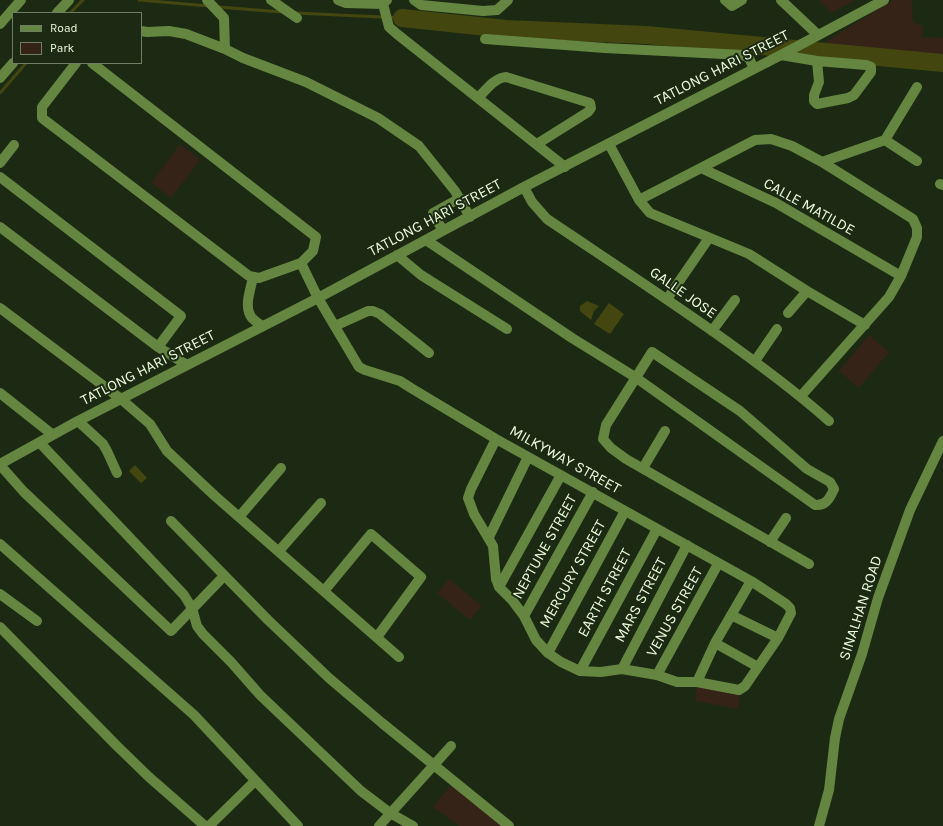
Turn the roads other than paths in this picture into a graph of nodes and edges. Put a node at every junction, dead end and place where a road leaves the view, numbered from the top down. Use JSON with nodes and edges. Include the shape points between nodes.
{"nodes":[{"id":1,"x":21,"y":0,"type":"edge"},
{"id":2,"x":69,"y":0,"type":"edge"},
{"id":3,"x":207,"y":0,"type":"edge"},
{"id":4,"x":271,"y":0,"type":"edge"},
{"id":5,"x":338,"y":0,"type":"edge"},
{"id":6,"x":414,"y":0,"type":"edge"},
{"id":7,"x":508,"y":0,"type":"edge"},
{"id":8,"x":725,"y":0,"type":"edge"},
{"id":9,"x":742,"y":0,"type":"edge"},
{"id":10,"x":781,"y":0,"type":"edge"},
{"id":11,"x":884,"y":0,"type":"edge"},
{"id":12,"x":385,"y":5,"type":"edge"},
{"id":13,"x":58,"y":12,"type":"edge"},
{"id":14,"x":297,"y":18,"type":"dead end"},
{"id":15,"x":0,"y":24,"type":"edge"},
{"id":16,"x":142,"y":31,"type":"edge"},
{"id":17,"x":813,"y":38,"type":"junction"},
{"id":18,"x":485,"y":39,"type":"dead end"},
{"id":19,"x":225,"y":49,"type":"junction"},
{"id":20,"x":785,"y":53,"type":"junction"},
{"id":21,"x":817,"y":61,"type":"junction"},
{"id":22,"x":12,"y":64,"type":"edge"},
{"id":23,"x":75,"y":64,"type":"edge"},
{"id":24,"x":93,"y":64,"type":"edge"},
{"id":25,"x":754,"y":69,"type":"junction"},
{"id":26,"x":0,"y":78,"type":"edge"},
{"id":27,"x":917,"y":87,"type":"dead end"},
{"id":28,"x":478,"y":98,"type":"junction"},
{"id":29,"x":885,"y":140,"type":"junction"},
{"id":30,"x":537,"y":144,"type":"junction"},
{"id":31,"x":609,"y":144,"type":"junction"},
{"id":32,"x":14,"y":145,"type":"dead end"},
{"id":33,"x":917,"y":161,"type":"dead end"},
{"id":34,"x":822,"y":162,"type":"junction"},
{"id":35,"x":0,"y":163,"type":"edge"},
{"id":36,"x":566,"y":167,"type":"junction"},
{"id":37,"x":701,"y":168,"type":"junction"},
{"id":38,"x":0,"y":177,"type":"edge"},
{"id":39,"x":524,"y":187,"type":"junction"},
{"id":40,"x":460,"y":198,"type":"junction"},
{"id":41,"x":639,"y":200,"type":"junction"},
{"id":42,"x":470,"y":218,"type":"junction"},
{"id":43,"x":0,"y":227,"type":"edge"},
{"id":44,"x":443,"y":231,"type":"junction"},
{"id":45,"x":709,"y":238,"type":"junction"},
{"id":46,"x":426,"y":240,"type":"junction"},
{"id":47,"x":398,"y":255,"type":"junction"},
{"id":48,"x":301,"y":263,"type":"junction"},
{"id":49,"x":901,"y":276,"type":"junction"},
{"id":50,"x":253,"y":277,"type":"junction"},
{"id":51,"x":807,"y":291,"type":"junction"},
{"id":52,"x":318,"y":298,"type":"junction"},
{"id":53,"x":667,"y":299,"type":"junction"},
{"id":54,"x":734,"y":300,"type":"dead end"},
{"id":55,"x":0,"y":308,"type":"edge"},
{"id":56,"x":788,"y":313,"type":"dead end"},
{"id":57,"x":864,"y":325,"type":"junction"},
{"id":58,"x":262,"y":326,"type":"junction"},
{"id":59,"x":335,"y":326,"type":"junction"},
{"id":60,"x":507,"y":329,"type":"dead end"},
{"id":61,"x":777,"y":329,"type":"dead end"},
{"id":62,"x":712,"y":331,"type":"junction"},
{"id":63,"x":158,"y":348,"type":"junction"},
{"id":64,"x":429,"y":353,"type":"dead end"},
{"id":65,"x":755,"y":361,"type":"junction"},
{"id":66,"x":188,"y":365,"type":"junction"},
{"id":67,"x":635,"y":377,"type":"junction"},
{"id":68,"x":0,"y":392,"type":"edge"},
{"id":69,"x":801,"y":396,"type":"junction"},
{"id":70,"x":121,"y":399,"type":"junction"},
{"id":71,"x":78,"y":421,"type":"junction"},
{"id":72,"x":829,"y":421,"type":"dead end"},
{"id":73,"x":665,"y":431,"type":"dead end"},
{"id":74,"x":53,"y":435,"type":"junction"},
{"id":75,"x":496,"y":439,"type":"junction"},
{"id":76,"x":943,"y":441,"type":"edge"},
{"id":77,"x":40,"y":443,"type":"junction"},
{"id":78,"x":528,"y":457,"type":"junction"},
{"id":79,"x":0,"y":465,"type":"edge"},
{"id":80,"x":281,"y":468,"type":"dead end"},
{"id":81,"x":643,"y":468,"type":"junction"},
{"id":82,"x":117,"y":473,"type":"dead end"},
{"id":83,"x":561,"y":475,"type":"junction"},
{"id":84,"x":593,"y":492,"type":"junction"},
{"id":85,"x":321,"y":503,"type":"dead end"},
{"id":86,"x":625,"y":511,"type":"junction"},
{"id":87,"x":239,"y":517,"type":"junction"},
{"id":88,"x":786,"y":518,"type":"dead end"},
{"id":89,"x":171,"y":521,"type":"dead end"},
{"id":90,"x":657,"y":529,"type":"junction"},
{"id":91,"x":488,"y":537,"type":"junction"},
{"id":92,"x":770,"y":542,"type":"junction"},
{"id":93,"x":0,"y":544,"type":"edge"},
{"id":94,"x":687,"y":545,"type":"junction"},
{"id":95,"x":278,"y":551,"type":"junction"},
{"id":96,"x":718,"y":564,"type":"junction"},
{"id":97,"x":809,"y":564,"type":"dead end"},
{"id":98,"x":224,"y":576,"type":"junction"},
{"id":99,"x":751,"y":581,"type":"junction"},
{"id":100,"x":499,"y":587,"type":"junction"},
{"id":101,"x":324,"y":591,"type":"junction"},
{"id":102,"x":0,"y":594,"type":"edge"},
{"id":103,"x":192,"y":608,"type":"junction"},
{"id":104,"x":731,"y":615,"type":"junction"},
{"id":105,"x":524,"y":616,"type":"junction"},
{"id":106,"x":37,"y":621,"type":"dead end"},
{"id":107,"x":0,"y":627,"type":"edge"},
{"id":108,"x":377,"y":637,"type":"junction"},
{"id":109,"x":778,"y":638,"type":"junction"},
{"id":110,"x":715,"y":643,"type":"junction"},
{"id":111,"x":548,"y":653,"type":"junction"},
{"id":112,"x":399,"y":657,"type":"dead end"},
{"id":113,"x":758,"y":667,"type":"junction"},
{"id":114,"x":622,"y":669,"type":"junction"},
{"id":115,"x":580,"y":671,"type":"junction"},
{"id":116,"x":657,"y":675,"type":"junction"},
{"id":117,"x":697,"y":682,"type":"junction"},
{"id":118,"x":451,"y":746,"type":"dead end"},
{"id":119,"x":434,"y":765,"type":"junction"},
{"id":120,"x":255,"y":781,"type":"junction"},
{"id":121,"x":390,"y":812,"type":"junction"},
{"id":122,"x":205,"y":826,"type":"edge"},
{"id":123,"x":209,"y":826,"type":"edge"},
{"id":124,"x":298,"y":826,"type":"edge"},
{"id":125,"x":379,"y":826,"type":"edge"},
{"id":126,"x":414,"y":826,"type":"edge"},
{"id":127,"x":509,"y":826,"type":"edge"},
{"id":128,"x":819,"y":826,"type":"edge"}],
"edges":[{"from":1,"to":15,"type":"street"},
{"from":2,"to":13,"type":"street"},
{"from":3,"to":19,"type":"street","via":[[224,18]]},
{"from":4,"to":14,"type":"street"},
{"from":5,"to":12,"type":"street","via":[[346,3]]},
{"from":6,"to":7,"type":"street","via":[[421,5],[483,11],[497,10]]},
{"from":8,"to":9,"type":"street","via":[[732,6]]},
{"from":10,"to":17,"type":"street"},
{"from":11,"to":17,"type":"street","name":"TATLONG HARI STREET"},
{"from":12,"to":28,"type":"street","via":[[389,27]]},
{"from":16,"to":19,"type":"street","via":[[186,34]]},
{"from":17,"to":20,"type":"street","name":"TATLONG HARI STREET"},
{"from":18,"to":25,"type":"street","via":[[743,55],[749,58]]},
{"from":19,"to":40,"type":"street","via":[[306,82],[378,118],[419,146]]},
{"from":20,"to":21,"type":"street"},
{"from":20,"to":25,"type":"street","name":"TATLONG HARI STREET"},
{"from":21,"to":21,"type":"street","via":[[866,65],[872,72],[854,95],[817,104],[814,100],[819,82]]},
{"from":22,"to":26,"type":"street"},
{"from":23,"to":50,"type":"street","via":[[42,107],[42,118]]},
{"from":24,"to":48,"type":"street","via":[[316,237],[313,251]]},
{"from":25,"to":31,"type":"street","name":"TATLONG HARI STREET"},
{"from":27,"to":29,"type":"street"},
{"from":28,"to":30,"type":"street"},
{"from":28,"to":30,"type":"street","via":[[499,77],[506,77],[590,103],[591,108],[588,112]]},
{"from":29,"to":33,"type":"street"},
{"from":29,"to":34,"type":"street"},
{"from":30,"to":36,"type":"street"},
{"from":31,"to":36,"type":"street","name":"TATLONG HARI STREET"},
{"from":31,"to":41,"type":"street"},
{"from":32,"to":35,"type":"street"},
{"from":34,"to":37,"type":"street","via":[[792,146],[771,139],[756,140]]},
{"from":34,"to":49,"type":"street","via":[[913,219],[917,237]]},
{"from":36,"to":39,"type":"street","name":"TATLONG HARI STREET"},
{"from":37,"to":41,"type":"street"},
{"from":37,"to":49,"type":"street","name":"CALLE MATILDE","via":[[776,203]]},
{"from":38,"to":63,"type":"street","via":[[181,316]]},
{"from":39,"to":42,"type":"street","name":"TATLONG HARI STREET"},
{"from":39,"to":53,"type":"street","name":"GALLE JOSE","via":[[532,202],[547,219]]},
{"from":40,"to":42,"type":"street"},
{"from":40,"to":44,"type":"street","via":[[433,213]]},
{"from":41,"to":45,"type":"street","via":[[650,213]]},
{"from":42,"to":44,"type":"street","name":"TATLONG HARI STREET"},
{"from":43,"to":63,"type":"street"},
{"from":44,"to":46,"type":"street","name":"TATLONG HARI STREET"},
{"from":45,"to":51,"type":"street","via":[[749,254]]},
{"from":45,"to":53,"type":"street"},
{"from":46,"to":47,"type":"street","name":"TATLONG HARI STREET"},
{"from":46,"to":67,"type":"street"},
{"from":47,"to":52,"type":"street","name":"TATLONG HARI STREET"},
{"from":47,"to":60,"type":"street","via":[[421,276]]},
{"from":48,"to":50,"type":"street","via":[[259,278]]},
{"from":48,"to":52,"type":"street","name":"MILKYWAY STREET"},
{"from":49,"to":57,"type":"street","via":[[888,297]]},
{"from":50,"to":58,"type":"street","via":[[249,311],[251,317]]},
{"from":51,"to":56,"type":"street"},
{"from":51,"to":57,"type":"street"},
{"from":52,"to":58,"type":"street","name":"TATLONG HARI STREET"},
{"from":52,"to":59,"type":"street","name":"MILKYWAY STREET"},
{"from":53,"to":62,"type":"street","name":"GALLE JOSE"},
{"from":54,"to":62,"type":"street"},
{"from":55,"to":70,"type":"street"},
{"from":57,"to":69,"type":"street"},
{"from":58,"to":66,"type":"street","name":"TATLONG HARI STREET"},
{"from":59,"to":64,"type":"street","via":[[373,311]]},
{"from":59,"to":75,"type":"street","name":"MILKYWAY STREET","via":[[365,370],[400,382]]},
{"from":61,"to":65,"type":"street"},
{"from":62,"to":65,"type":"street","name":"GALLE JOSE"},
{"from":63,"to":66,"type":"street"},
{"from":65,"to":69,"type":"street","name":"GALLE JOSE"},
{"from":66,"to":70,"type":"street","name":"TATLONG HARI STREET"},
{"from":67,"to":67,"type":"street","via":[[652,352],[740,411],[807,469],[830,482],[834,489],[831,496],[825,503],[815,505]]},
{"from":67,"to":81,"type":"street","via":[[606,425],[603,439],[611,448]]},
{"from":68,"to":74,"type":"street"},
{"from":69,"to":72,"type":"street","name":"GALLE JOSE"},
{"from":70,"to":71,"type":"street","name":"TATLONG HARI STREET"},
{"from":70,"to":87,"type":"street","via":[[150,424],[167,451]]},
{"from":71,"to":74,"type":"street","name":"TATLONG HARI STREET"},
{"from":71,"to":82,"type":"street","via":[[103,444]]},
{"from":73,"to":81,"type":"street"},
{"from":74,"to":77,"type":"street","name":"TATLONG HARI STREET"},
{"from":75,"to":78,"type":"street","name":"MILKYWAY STREET"},
{"from":75,"to":91,"type":"street","via":[[468,498]]},
{"from":76,"to":128,"type":"street","name":"SINALHAN ROAD","via":[[910,510],[839,719],[829,790]]},
{"from":77,"to":79,"type":"street","name":"TATLONG HARI STREET"},
{"from":77,"to":103,"type":"street","via":[[184,595]]},
{"from":78,"to":83,"type":"street","name":"MILKYWAY STREET"},
{"from":78,"to":91,"type":"street"},
{"from":79,"to":103,"type":"street","via":[[24,492],[171,631]]},
{"from":80,"to":87,"type":"street"},
{"from":81,"to":92,"type":"street"},
{"from":83,"to":84,"type":"street","name":"MILKYWAY STREET"},
{"from":83,"to":100,"type":"street"},
{"from":84,"to":86,"type":"street","name":"MILKYWAY STREET"},
{"from":84,"to":105,"type":"street","name":"NEPTUNE STREET"},
{"from":85,"to":95,"type":"street"},
{"from":86,"to":90,"type":"street","name":"MILKYWAY STREET"},
{"from":86,"to":111,"type":"street","name":"MERCURY STREET"},
{"from":87,"to":95,"type":"street"},
{"from":88,"to":92,"type":"street"},
{"from":89,"to":98,"type":"street"},
{"from":90,"to":94,"type":"street","name":"MILKYWAY STREET"},
{"from":90,"to":115,"type":"street","name":"EARTH STREET"},
{"from":91,"to":100,"type":"street","via":[[493,546]]},
{"from":92,"to":97,"type":"street"},
{"from":93,"to":120,"type":"street","via":[[194,714]]},
{"from":94,"to":96,"type":"street","name":"MILKYWAY STREET"},
{"from":94,"to":114,"type":"street","name":"MARS STREET"},
{"from":95,"to":101,"type":"street"},
{"from":96,"to":99,"type":"street","name":"MILKYWAY STREET"},
{"from":96,"to":116,"type":"street","name":"VENUS STREET"},
{"from":98,"to":103,"type":"street"},
{"from":98,"to":119,"type":"street","via":[[329,678]]},
{"from":99,"to":104,"type":"street"},
{"from":99,"to":109,"type":"street","name":"MILKYWAY STREET","via":[[790,608],[791,613]]},
{"from":100,"to":105,"type":"street"},
{"from":101,"to":108,"type":"street"},
{"from":101,"to":108,"type":"street","via":[[371,534],[421,577]]},
{"from":102,"to":106,"type":"street"},
{"from":103,"to":121,"type":"street","via":[[197,626],[203,634],[260,695],[361,791]]},
{"from":104,"to":109,"type":"street"},
{"from":104,"to":110,"type":"street"},
{"from":105,"to":111,"type":"street","via":[[536,640]]},
{"from":107,"to":122,"type":"street","via":[[118,747]]},
{"from":108,"to":112,"type":"street"},
{"from":109,"to":113,"type":"street"},
{"from":110,"to":113,"type":"street"},
{"from":110,"to":117,"type":"street"},
{"from":111,"to":115,"type":"street"},
{"from":113,"to":117,"type":"street","via":[[745,686],[739,690]]},
{"from":114,"to":115,"type":"street","via":[[602,672]]},
{"from":114,"to":116,"type":"street"},
{"from":116,"to":117,"type":"street","via":[[677,682]]},
{"from":118,"to":119,"type":"street"},
{"from":119,"to":121,"type":"street"},
{"from":119,"to":127,"type":"street"},
{"from":120,"to":123,"type":"street"},
{"from":120,"to":124,"type":"street"},
{"from":121,"to":125,"type":"street"},
{"from":121,"to":126,"type":"street"}]}
